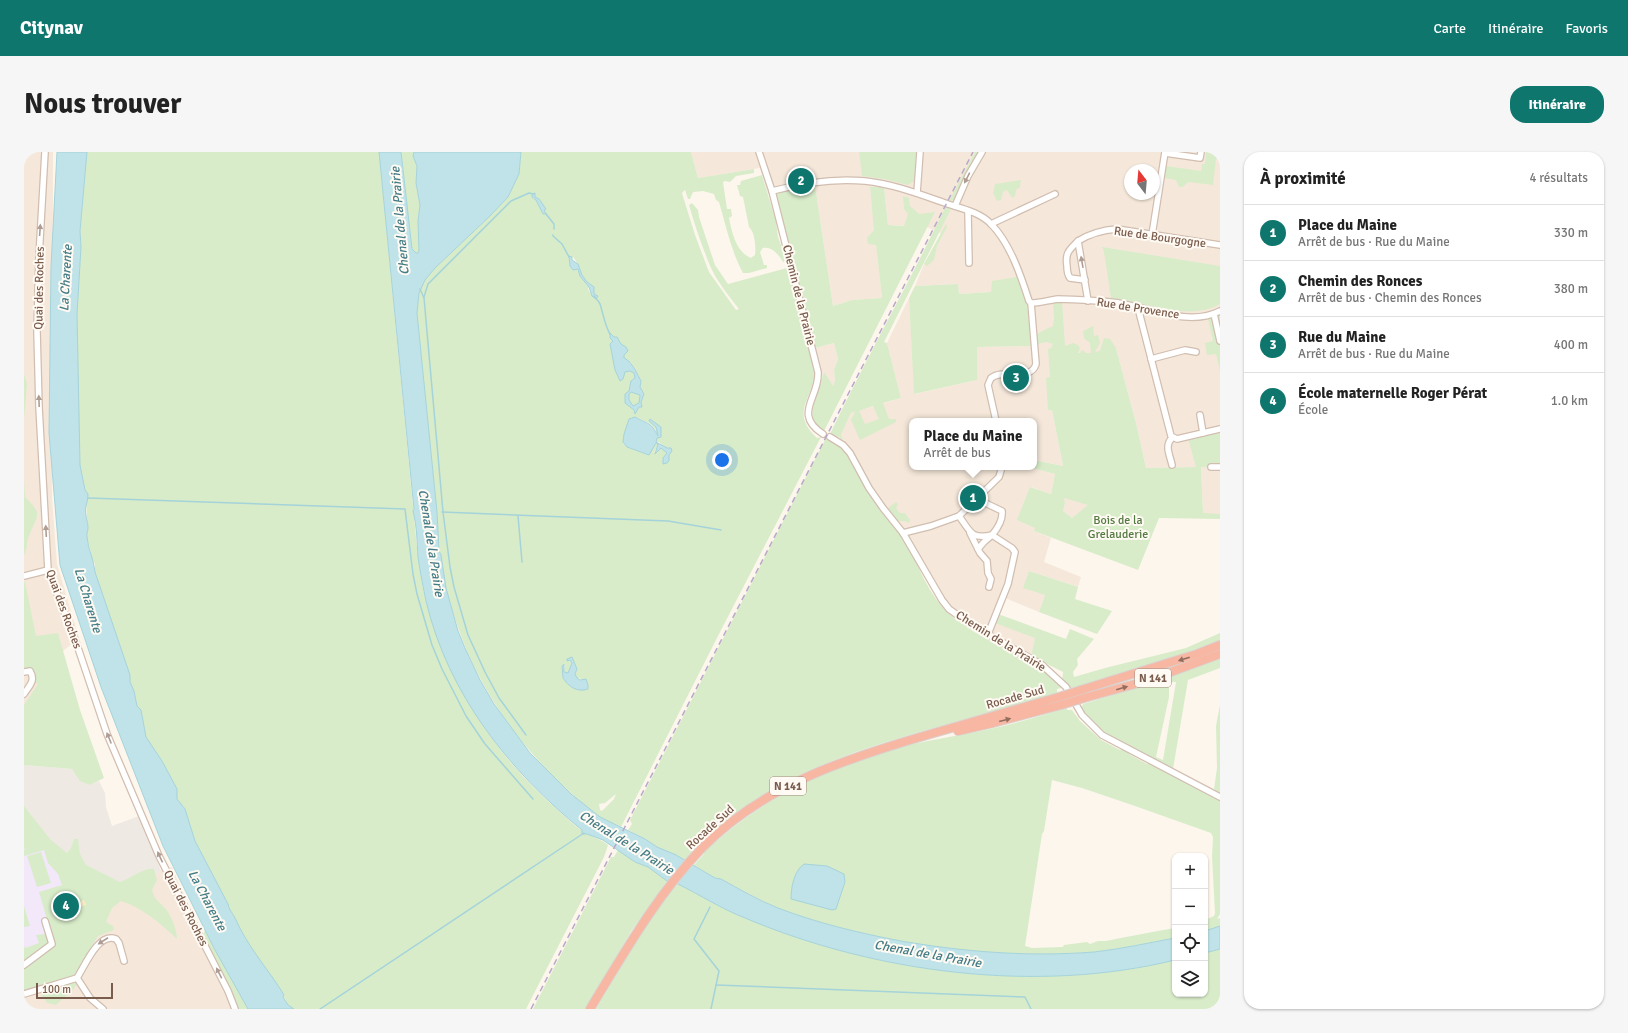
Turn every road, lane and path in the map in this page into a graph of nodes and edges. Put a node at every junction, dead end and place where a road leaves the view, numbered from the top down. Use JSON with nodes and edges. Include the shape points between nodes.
{"nodes":[{"id":1,"x":45,"y":152,"type":"edge"},
{"id":2,"x":759,"y":152,"type":"edge"},
{"id":3,"x":920,"y":152,"type":"edge"},
{"id":4,"x":982,"y":152,"type":"edge"},
{"id":5,"x":1165,"y":152,"type":"edge"},
{"id":6,"x":1201,"y":152,"type":"edge"},
{"id":7,"x":772,"y":191,"type":"junction"},
{"id":8,"x":917,"y":193,"type":"junction"},
{"id":9,"x":1055,"y":194,"type":"dead end"},
{"id":10,"x":954,"y":206,"type":"junction"},
{"id":11,"x":968,"y":211,"type":"junction"},
{"id":12,"x":991,"y":224,"type":"junction"},
{"id":13,"x":1152,"y":235,"type":"junction"},
{"id":14,"x":1078,"y":241,"type":"junction"},
{"id":15,"x":1220,"y":245,"type":"edge"},
{"id":16,"x":969,"y":263,"type":"dead end"},
{"id":17,"x":1085,"y":280,"type":"junction"},
{"id":18,"x":1088,"y":301,"type":"junction"},
{"id":19,"x":1031,"y":303,"type":"junction"},
{"id":20,"x":1138,"y":308,"type":"junction"},
{"id":21,"x":1220,"y":311,"type":"edge"},
{"id":22,"x":1214,"y":314,"type":"junction"},
{"id":23,"x":1220,"y":341,"type":"edge"},
{"id":24,"x":1196,"y":352,"type":"dead end"},
{"id":25,"x":1151,"y":359,"type":"junction"},
{"id":26,"x":1200,"y":415,"type":"dead end"},
{"id":27,"x":995,"y":418,"type":"edge"},
{"id":28,"x":1220,"y":429,"type":"edge"},
{"id":29,"x":1203,"y":433,"type":"junction"},
{"id":30,"x":823,"y":434,"type":"dead end"},
{"id":31,"x":830,"y":437,"type":"dead end"},
{"id":32,"x":1172,"y":438,"type":"junction"},
{"id":33,"x":1172,"y":465,"type":"dead end"},
{"id":34,"x":1211,"y":467,"type":"dead end"},
{"id":35,"x":1220,"y":467,"type":"edge"},
{"id":36,"x":1001,"y":470,"type":"edge"},
{"id":37,"x":977,"y":499,"type":"junction"},
{"id":38,"x":959,"y":516,"type":"junction"},
{"id":39,"x":968,"y":529,"type":"junction"},
{"id":40,"x":904,"y":533,"type":"junction"},
{"id":41,"x":992,"y":535,"type":"junction"},
{"id":42,"x":978,"y":549,"type":"junction"},
{"id":43,"x":48,"y":570,"type":"junction"},
{"id":44,"x":24,"y":576,"type":"edge"},
{"id":45,"x":989,"y":586,"type":"dead end"},
{"id":46,"x":988,"y":634,"type":"junction"},
{"id":47,"x":1220,"y":645,"type":"edge"},
{"id":48,"x":1220,"y":654,"type":"edge"},
{"id":49,"x":24,"y":672,"type":"edge"},
{"id":50,"x":24,"y":694,"type":"edge"},
{"id":51,"x":1082,"y":694,"type":"junction"},
{"id":52,"x":1220,"y":797,"type":"edge"},
{"id":53,"x":45,"y":921,"type":"dead end"},
{"id":54,"x":124,"y":961,"type":"dead end"},
{"id":55,"x":24,"y":965,"type":"edge"},
{"id":56,"x":77,"y":978,"type":"junction"},
{"id":57,"x":24,"y":994,"type":"edge"},
{"id":58,"x":102,"y":1009,"type":"edge"},
{"id":59,"x":235,"y":1009,"type":"edge"},
{"id":60,"x":590,"y":1009,"type":"edge"}],
"edges":[{"from":43,"to":1,"type":"street","name":"Quai des Roches","one_way":true,"via":[[37,331]]},
{"from":2,"to":7,"type":"street","name":"Chemin de la Prairie"},
{"from":3,"to":8,"type":"street"},
{"from":4,"to":10,"type":"street","one_way":true},
{"from":5,"to":6,"type":"street","via":[[1200,158]]},
{"from":5,"to":13,"type":"street"},
{"from":7,"to":8,"type":"street","via":[[837,180],[866,181]]},
{"from":7,"to":30,"type":"street","name":"Chemin de la Prairie","via":[[818,372],[808,416],[813,427]]},
{"from":8,"to":10,"type":"street"},
{"from":9,"to":12,"type":"street"},
{"from":10,"to":11,"type":"street"},
{"from":11,"to":12,"type":"street"},
{"from":11,"to":16,"type":"street"},
{"from":12,"to":19,"type":"street","via":[[1005,243],[1022,277]]},
{"from":13,"to":14,"type":"street","name":"Rue de Bourgogne","via":[[1116,229],[1095,232]]},
{"from":13,"to":15,"type":"street","name":"Rue de Bourgogne"},
{"from":17,"to":14,"type":"street","one_way":true},
{"from":14,"to":17,"type":"street","name":"Rue de Bourgogne","via":[[1066,257],[1068,274],[1070,278]]},
{"from":17,"to":18,"type":"street"},
{"from":18,"to":19,"type":"street","name":"Rue de Provence","via":[[1060,299]]},
{"from":18,"to":20,"type":"street","name":"Rue de Provence","via":[[1113,302]]},
{"from":19,"to":27,"type":"street","via":[[1035,368],[1029,373],[1001,373],[991,378],[988,385]]},
{"from":20,"to":22,"type":"street","name":"Rue de Provence","via":[[1172,315]]},
{"from":20,"to":25,"type":"street"},
{"from":21,"to":22,"type":"street","name":"Rue de Provence"},
{"from":22,"to":23,"type":"street"},
{"from":24,"to":25,"type":"street","via":[[1185,350]]},
{"from":25,"to":32,"type":"street"},
{"from":26,"to":29,"type":"street"},
{"from":28,"to":29,"type":"street"},
{"from":29,"to":32,"type":"street"},
{"from":31,"to":40,"type":"street","name":"Chemin de la Prairie","via":[[847,449],[870,489]]},
{"from":32,"to":33,"type":"street","via":[[1167,443]]},
{"from":34,"to":35,"type":"street"},
{"from":36,"to":37,"type":"street","via":[[999,477]]},
{"from":37,"to":38,"type":"street"},
{"from":37,"to":41,"type":"street","via":[[1002,511],[1003,515]]},
{"from":38,"to":39,"type":"street"},
{"from":38,"to":40,"type":"street"},
{"from":39,"to":41,"type":"street","via":[[979,537]]},
{"from":39,"to":42,"type":"street"},
{"from":40,"to":46,"type":"street","name":"Chemin de la Prairie","via":[[942,600],[967,622]]},
{"from":41,"to":42,"type":"street"},
{"from":41,"to":46,"type":"street","via":[[1015,552],[1008,584]]},
{"from":42,"to":45,"type":"street","via":[[987,561],[991,579]]},
{"from":43,"to":44,"type":"street"},
{"from":59,"to":43,"type":"street","name":"Quai des Roches","one_way":true,"via":[[159,856],[107,734]]},
{"from":46,"to":52,"type":"street","name":"Chemin de la Prairie","via":[[1042,665],[1066,687],[1082,715],[1102,735]]},
{"from":47,"to":51,"type":"highway","number":"N 141","one_way":true},
{"from":51,"to":48,"type":"highway","number":"N 141","one_way":true,"via":[[1146,681]]},
{"from":49,"to":50,"type":"street","via":[[30,671],[33,676]]},
{"from":51,"to":60,"type":"highway","name":"Rocade Sud","number":"N 141","bridge":true,"via":[[885,747],[835,764],[799,780],[740,815],[703,848],[664,893],[641,924]]},
{"from":53,"to":55,"type":"street","via":[[52,944]]},
{"from":54,"to":56,"type":"street","one_way":true,"via":[[116,939],[109,937],[97,946]]},
{"from":56,"to":57,"type":"street"},
{"from":56,"to":58,"type":"street","via":[[90,998]]}]}
